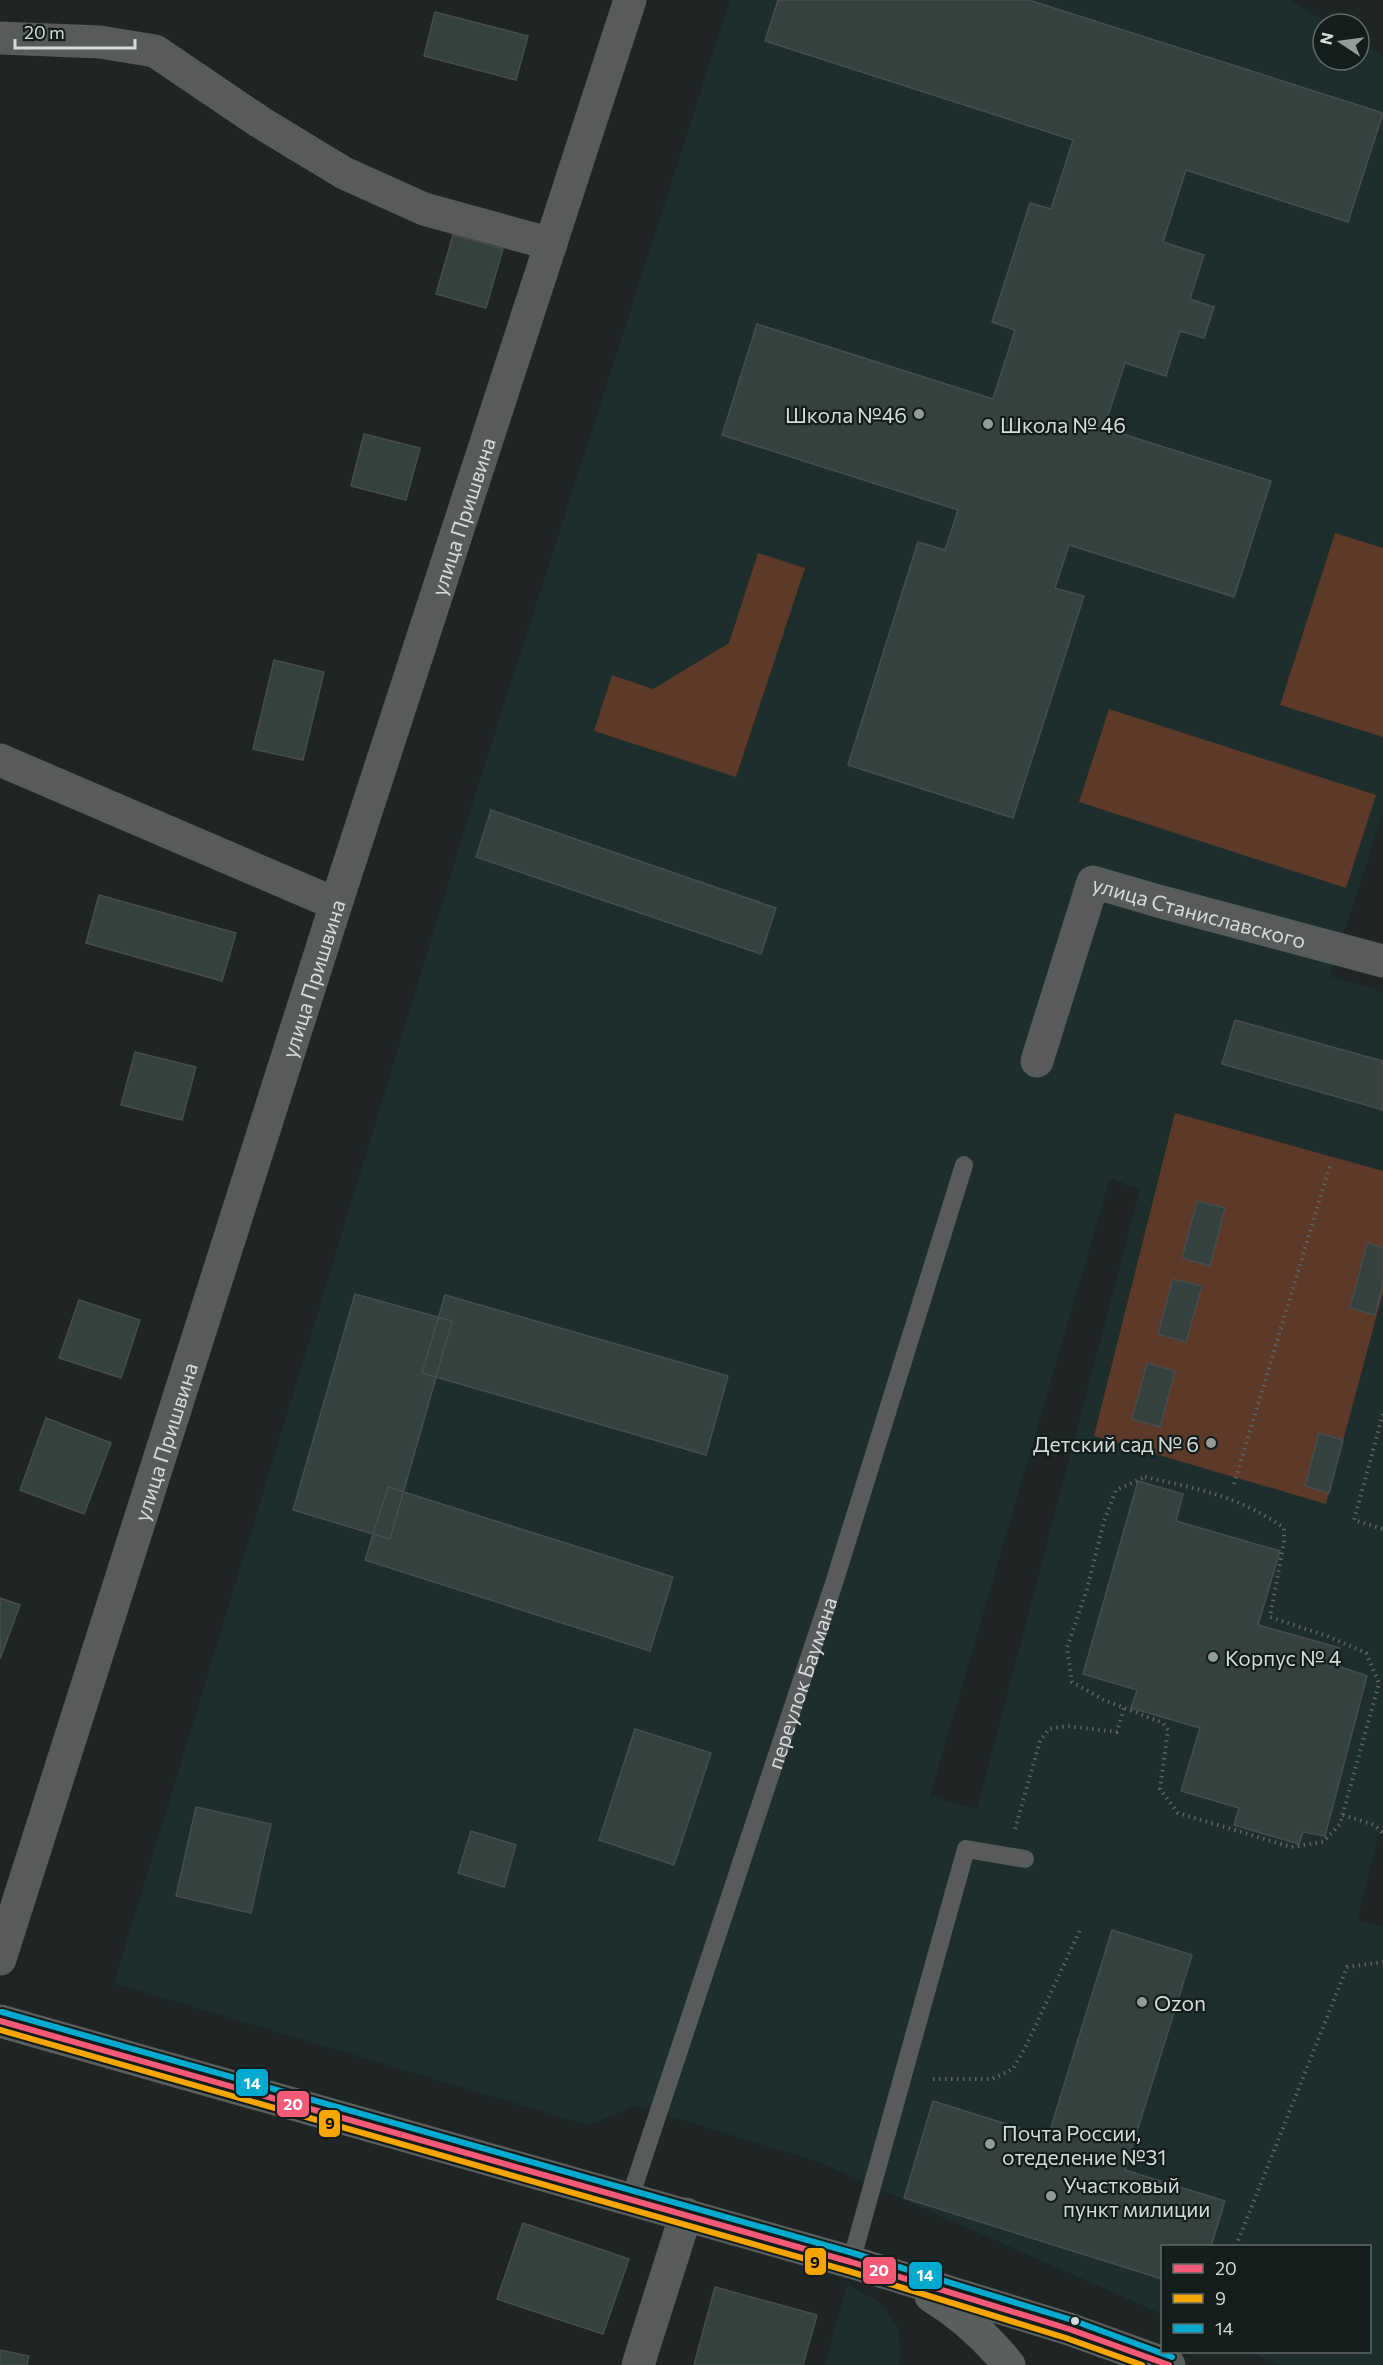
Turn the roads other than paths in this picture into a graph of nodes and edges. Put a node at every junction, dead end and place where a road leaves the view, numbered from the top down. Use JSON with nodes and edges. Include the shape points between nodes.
{"nodes":[{"id":1,"x":630,"y":0,"type":"edge"},
{"id":2,"x":0,"y":38,"type":"edge"},
{"id":3,"x":551,"y":244,"type":"junction"},
{"id":4,"x":0,"y":760,"type":"edge"},
{"id":5,"x":336,"y":904,"type":"junction"},
{"id":6,"x":1383,"y":961,"type":"edge"},
{"id":7,"x":1037,"y":1061,"type":"dead end"},
{"id":8,"x":964,"y":1164,"type":"dead end"},
{"id":9,"x":1018,"y":1858,"type":"road end"},
{"id":10,"x":0,"y":1959,"type":"edge"},
{"id":11,"x":0,"y":2021,"type":"edge"},
{"id":12,"x":630,"y":2198,"type":"junction"},
{"id":13,"x":686,"y":2214,"type":"junction"},
{"id":14,"x":850,"y":2262,"type":"junction"},
{"id":15,"x":898,"y":2277,"type":"junction"},
{"id":16,"x":638,"y":2365,"type":"edge"},
{"id":17,"x":1009,"y":2365,"type":"edge"},
{"id":18,"x":1168,"y":2365,"type":"edge"}],
"edges":[{"from":1,"to":3,"type":"street","name":"улица Пришвина"},
{"from":2,"to":3,"type":"street","via":[[100,42],[155,51],[344,173],[424,208]]},
{"from":3,"to":5,"type":"street","name":"улица Пришвина"},
{"from":4,"to":5,"type":"street"},
{"from":5,"to":10,"type":"street","name":"улица Пришвина"},
{"from":6,"to":7,"type":"street","name":"улица Станиславского","via":[[1093,882]]},
{"from":8,"to":12,"type":"lane","name":"переулок Баумана","via":[[835,1580]]},
{"from":9,"to":14,"type":"lane","via":[[966,1849]]},
{"from":11,"to":12,"type":"main road"},
{"from":12,"to":13,"type":"main road"},
{"from":13,"to":14,"type":"main road"},
{"from":13,"to":16,"type":"street"},
{"from":14,"to":15,"type":"main road"},
{"from":15,"to":17,"type":"main road","via":[[956,2311]]},
{"from":15,"to":18,"type":"main road","via":[[1069,2329]]}]}
